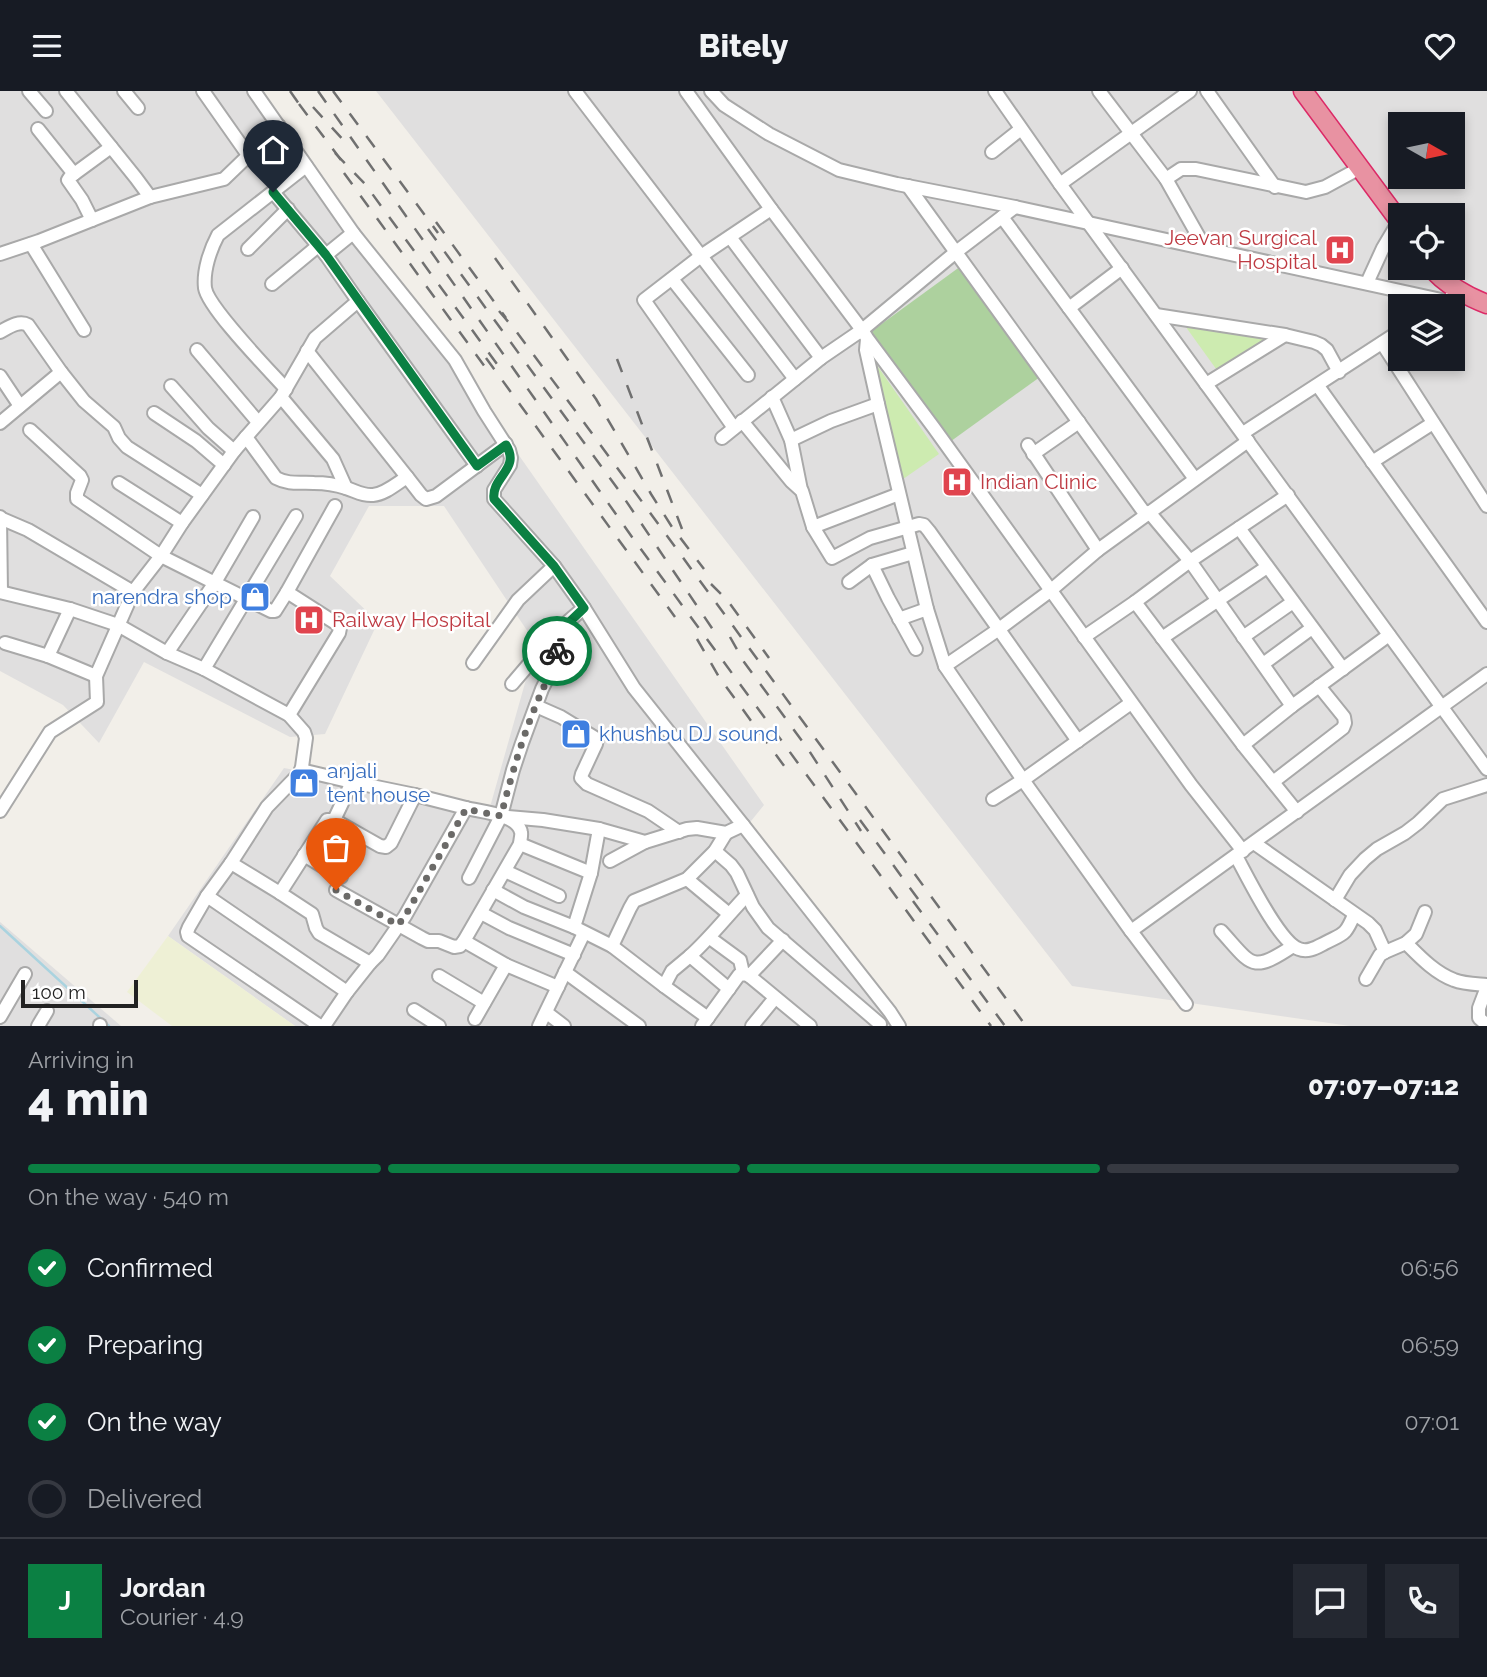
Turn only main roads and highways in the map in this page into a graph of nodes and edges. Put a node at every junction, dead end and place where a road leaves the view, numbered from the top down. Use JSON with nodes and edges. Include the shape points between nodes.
{"nodes":[{"id":1,"x":1303,"y":91,"type":"edge"},
{"id":2,"x":1313,"y":91,"type":"edge"},
{"id":3,"x":1388,"y":203,"type":"edge"},
{"id":4,"x":1390,"y":203,"type":"edge"},
{"id":5,"x":1448,"y":290,"type":"edge"},
{"id":6,"x":1487,"y":304,"type":"edge"}],
"edges":[{"from":1,"to":3,"type":"highway"},
{"from":2,"to":4,"type":"highway"},
{"from":5,"to":6,"type":"highway"}]}
